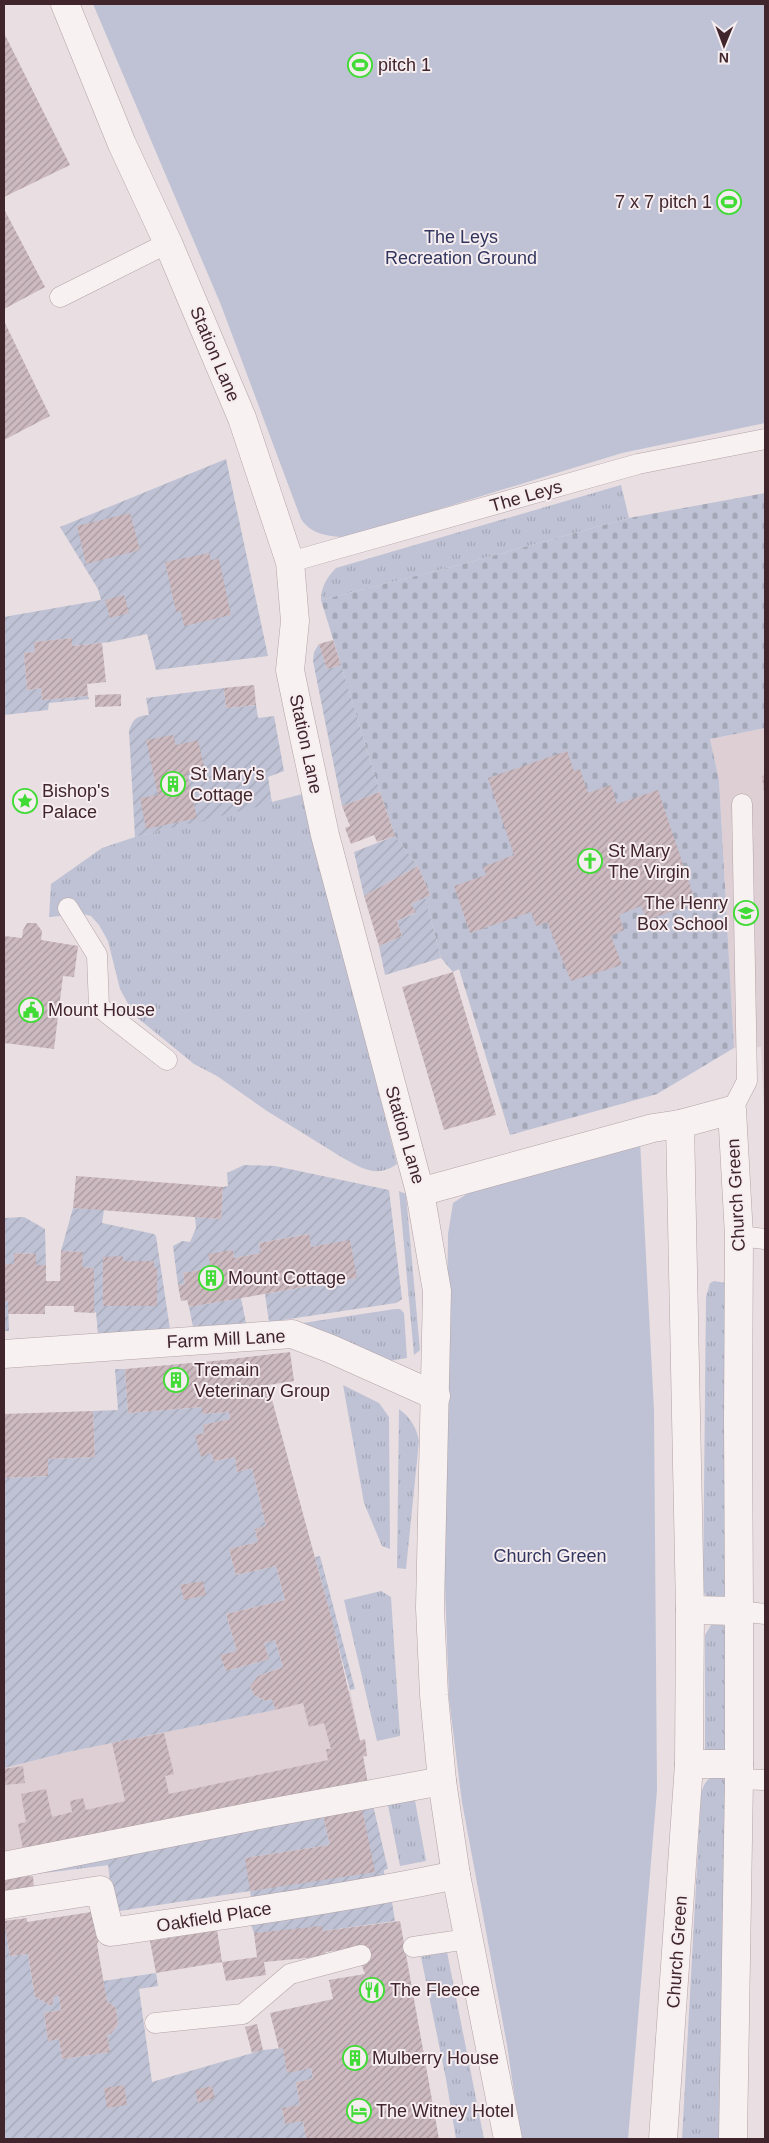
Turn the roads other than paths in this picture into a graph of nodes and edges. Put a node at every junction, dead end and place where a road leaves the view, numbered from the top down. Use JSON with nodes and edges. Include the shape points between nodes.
{"nodes":[{"id":1,"x":66,"y":4,"type":"edge"},
{"id":2,"x":168,"y":243,"type":"junction"},
{"id":3,"x":60,"y":297,"type":"dead end"},
{"id":4,"x":765,"y":439,"type":"edge"},
{"id":5,"x":290,"y":562,"type":"junction"},
{"id":6,"x":742,"y":804,"type":"dead end"},
{"id":7,"x":68,"y":908,"type":"dead end"},
{"id":8,"x":167,"y":1060,"type":"dead end"},
{"id":9,"x":732,"y":1110,"type":"junction"},
{"id":10,"x":680,"y":1124,"type":"junction"},
{"id":11,"x":420,"y":1192,"type":"junction"},
{"id":12,"x":752,"y":1237,"type":"edge"},
{"id":13,"x":4,"y":1354,"type":"edge"},
{"id":14,"x":436,"y":1396,"type":"junction"},
{"id":15,"x":690,"y":1610,"type":"junction"},
{"id":16,"x":752,"y":1612,"type":"edge"},
{"id":17,"x":689,"y":1764,"type":"junction"},
{"id":18,"x":748,"y":1774,"type":"edge"},
{"id":19,"x":442,"y":1781,"type":"junction"},
{"id":20,"x":4,"y":1866,"type":"edge"},
{"id":21,"x":456,"y":1875,"type":"junction"},
{"id":22,"x":4,"y":1905,"type":"edge"},
{"id":23,"x":468,"y":1939,"type":"junction"},
{"id":24,"x":413,"y":1947,"type":"dead end"},
{"id":25,"x":361,"y":1955,"type":"dead end"},
{"id":26,"x":155,"y":2023,"type":"dead end"},
{"id":27,"x":508,"y":2139,"type":"edge"},
{"id":28,"x":663,"y":2139,"type":"edge"},
{"id":29,"x":733,"y":2139,"type":"edge"}],
"edges":[{"from":1,"to":2,"type":"street","name":"Station Lane","via":[[122,144]]},
{"from":2,"to":3,"type":"lane"},
{"from":2,"to":5,"type":"street","name":"Station Lane","via":[[242,418]]},
{"from":4,"to":5,"type":"lane","name":"The Leys","via":[[638,464]]},
{"from":5,"to":11,"type":"street","name":"Station Lane","via":[[295,621],[290,670],[298,709],[325,835]]},
{"from":6,"to":9,"type":"lane","via":[[747,1081]]},
{"from":7,"to":8,"type":"lane","via":[[97,955],[98,1007]]},
{"from":9,"to":10,"type":"street","name":"Station Lane"},
{"from":9,"to":12,"type":"street","name":"Church Green"},
{"from":10,"to":11,"type":"street","name":"Station Lane","via":[[652,1128]]},
{"from":10,"to":15,"type":"street","name":"Church Green"},
{"from":11,"to":14,"type":"street","via":[[437,1291]]},
{"from":12,"to":16,"type":"street","name":"Church Green","via":[[738,1420]]},
{"from":13,"to":14,"type":"street","name":"Farm Mill Lane","via":[[292,1334]]},
{"from":14,"to":19,"type":"street","via":[[430,1608]]},
{"from":15,"to":16,"type":"street"},
{"from":15,"to":17,"type":"street","name":"Church Green"},
{"from":16,"to":18,"type":"street","name":"Church Green"},
{"from":17,"to":18,"type":"street"},
{"from":17,"to":28,"type":"street","name":"Church Green"},
{"from":18,"to":29,"type":"street","name":"Church Green"},
{"from":19,"to":20,"type":"street"},
{"from":19,"to":21,"type":"street"},
{"from":21,"to":22,"type":"street","name":"Oakfield Place","via":[[288,1906],[110,1932],[100,1890]]},
{"from":21,"to":23,"type":"street"},
{"from":23,"to":24,"type":"lane"},
{"from":23,"to":27,"type":"street"},
{"from":25,"to":26,"type":"lane","via":[[290,1974],[243,2014]]}]}
